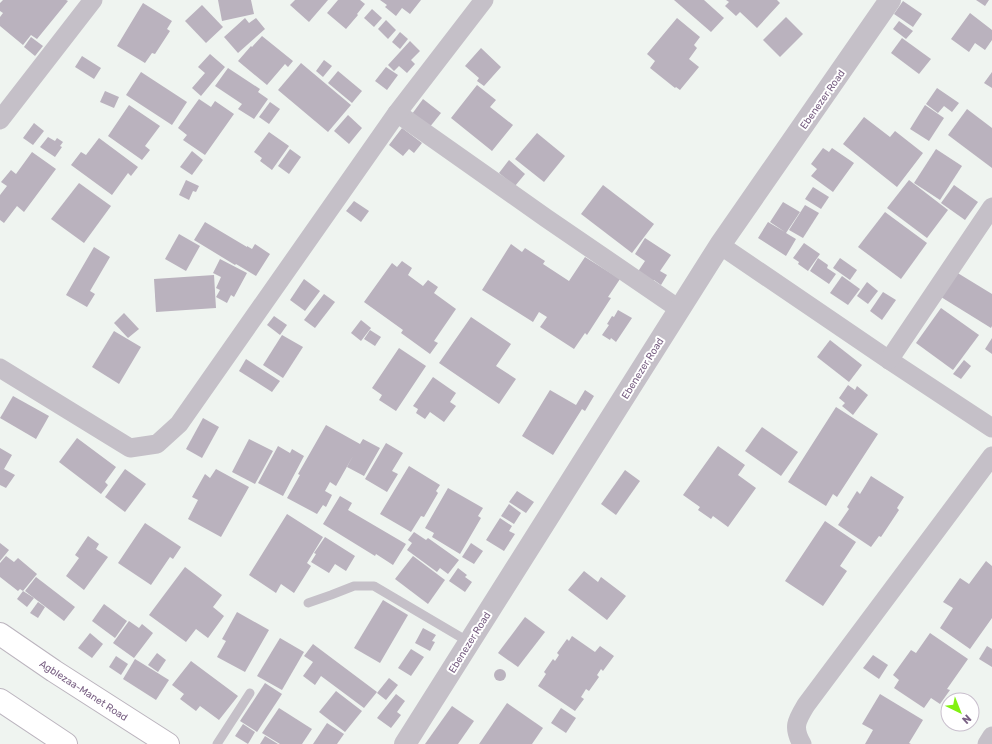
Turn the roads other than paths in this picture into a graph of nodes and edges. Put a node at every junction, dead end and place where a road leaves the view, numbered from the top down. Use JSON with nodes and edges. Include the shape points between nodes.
{"nodes":[{"id":1,"x":93,"y":0,"type":"edge"},
{"id":2,"x":484,"y":0,"type":"edge"},
{"id":3,"x":890,"y":0,"type":"edge"},
{"id":4,"x":397,"y":113,"type":"junction"},
{"id":5,"x":0,"y":120,"type":"edge"},
{"id":6,"x":992,"y":207,"type":"edge"},
{"id":7,"x":720,"y":245,"type":"junction"},
{"id":8,"x":679,"y":309,"type":"junction"},
{"id":9,"x":889,"y":360,"type":"junction"},
{"id":10,"x":0,"y":368,"type":"edge"},
{"id":11,"x":992,"y":428,"type":"edge"},
{"id":12,"x":992,"y":456,"type":"edge"},
{"id":13,"x":308,"y":603,"type":"dead end"},
{"id":14,"x":0,"y":634,"type":"edge"},
{"id":15,"x":469,"y":642,"type":"junction"},
{"id":16,"x":250,"y":693,"type":"dead end"},
{"id":17,"x":0,"y":700,"type":"edge"},
{"id":18,"x":992,"y":736,"type":"edge"},
{"id":19,"x":66,"y":744,"type":"edge"},
{"id":20,"x":168,"y":744,"type":"edge"},
{"id":21,"x":217,"y":744,"type":"edge"},
{"id":22,"x":405,"y":744,"type":"edge"},
{"id":23,"x":802,"y":744,"type":"edge"},
{"id":24,"x":987,"y":744,"type":"edge"}],
"edges":[{"from":1,"to":5,"type":"street"},
{"from":2,"to":4,"type":"street"},
{"from":3,"to":7,"type":"street","name":"Ebenezer Road"},
{"from":4,"to":8,"type":"street"},
{"from":4,"to":10,"type":"street","via":[[179,424],[157,444],[130,448]]},
{"from":6,"to":9,"type":"street"},
{"from":7,"to":8,"type":"street","name":"Ebenezer Road"},
{"from":7,"to":9,"type":"street"},
{"from":8,"to":15,"type":"street","name":"Ebenezer Road"},
{"from":9,"to":11,"type":"street"},
{"from":12,"to":23,"type":"street","via":[[806,705],[797,720],[797,736]]},
{"from":13,"to":15,"type":"lane","via":[[354,586],[374,586]]},
{"from":14,"to":20,"type":"main road","name":"Agblezaa-Manet Road"},
{"from":15,"to":22,"type":"street","name":"Ebenezer Road"},
{"from":16,"to":21,"type":"lane"},
{"from":17,"to":19,"type":"main road"},
{"from":18,"to":24,"type":"street"}]}
